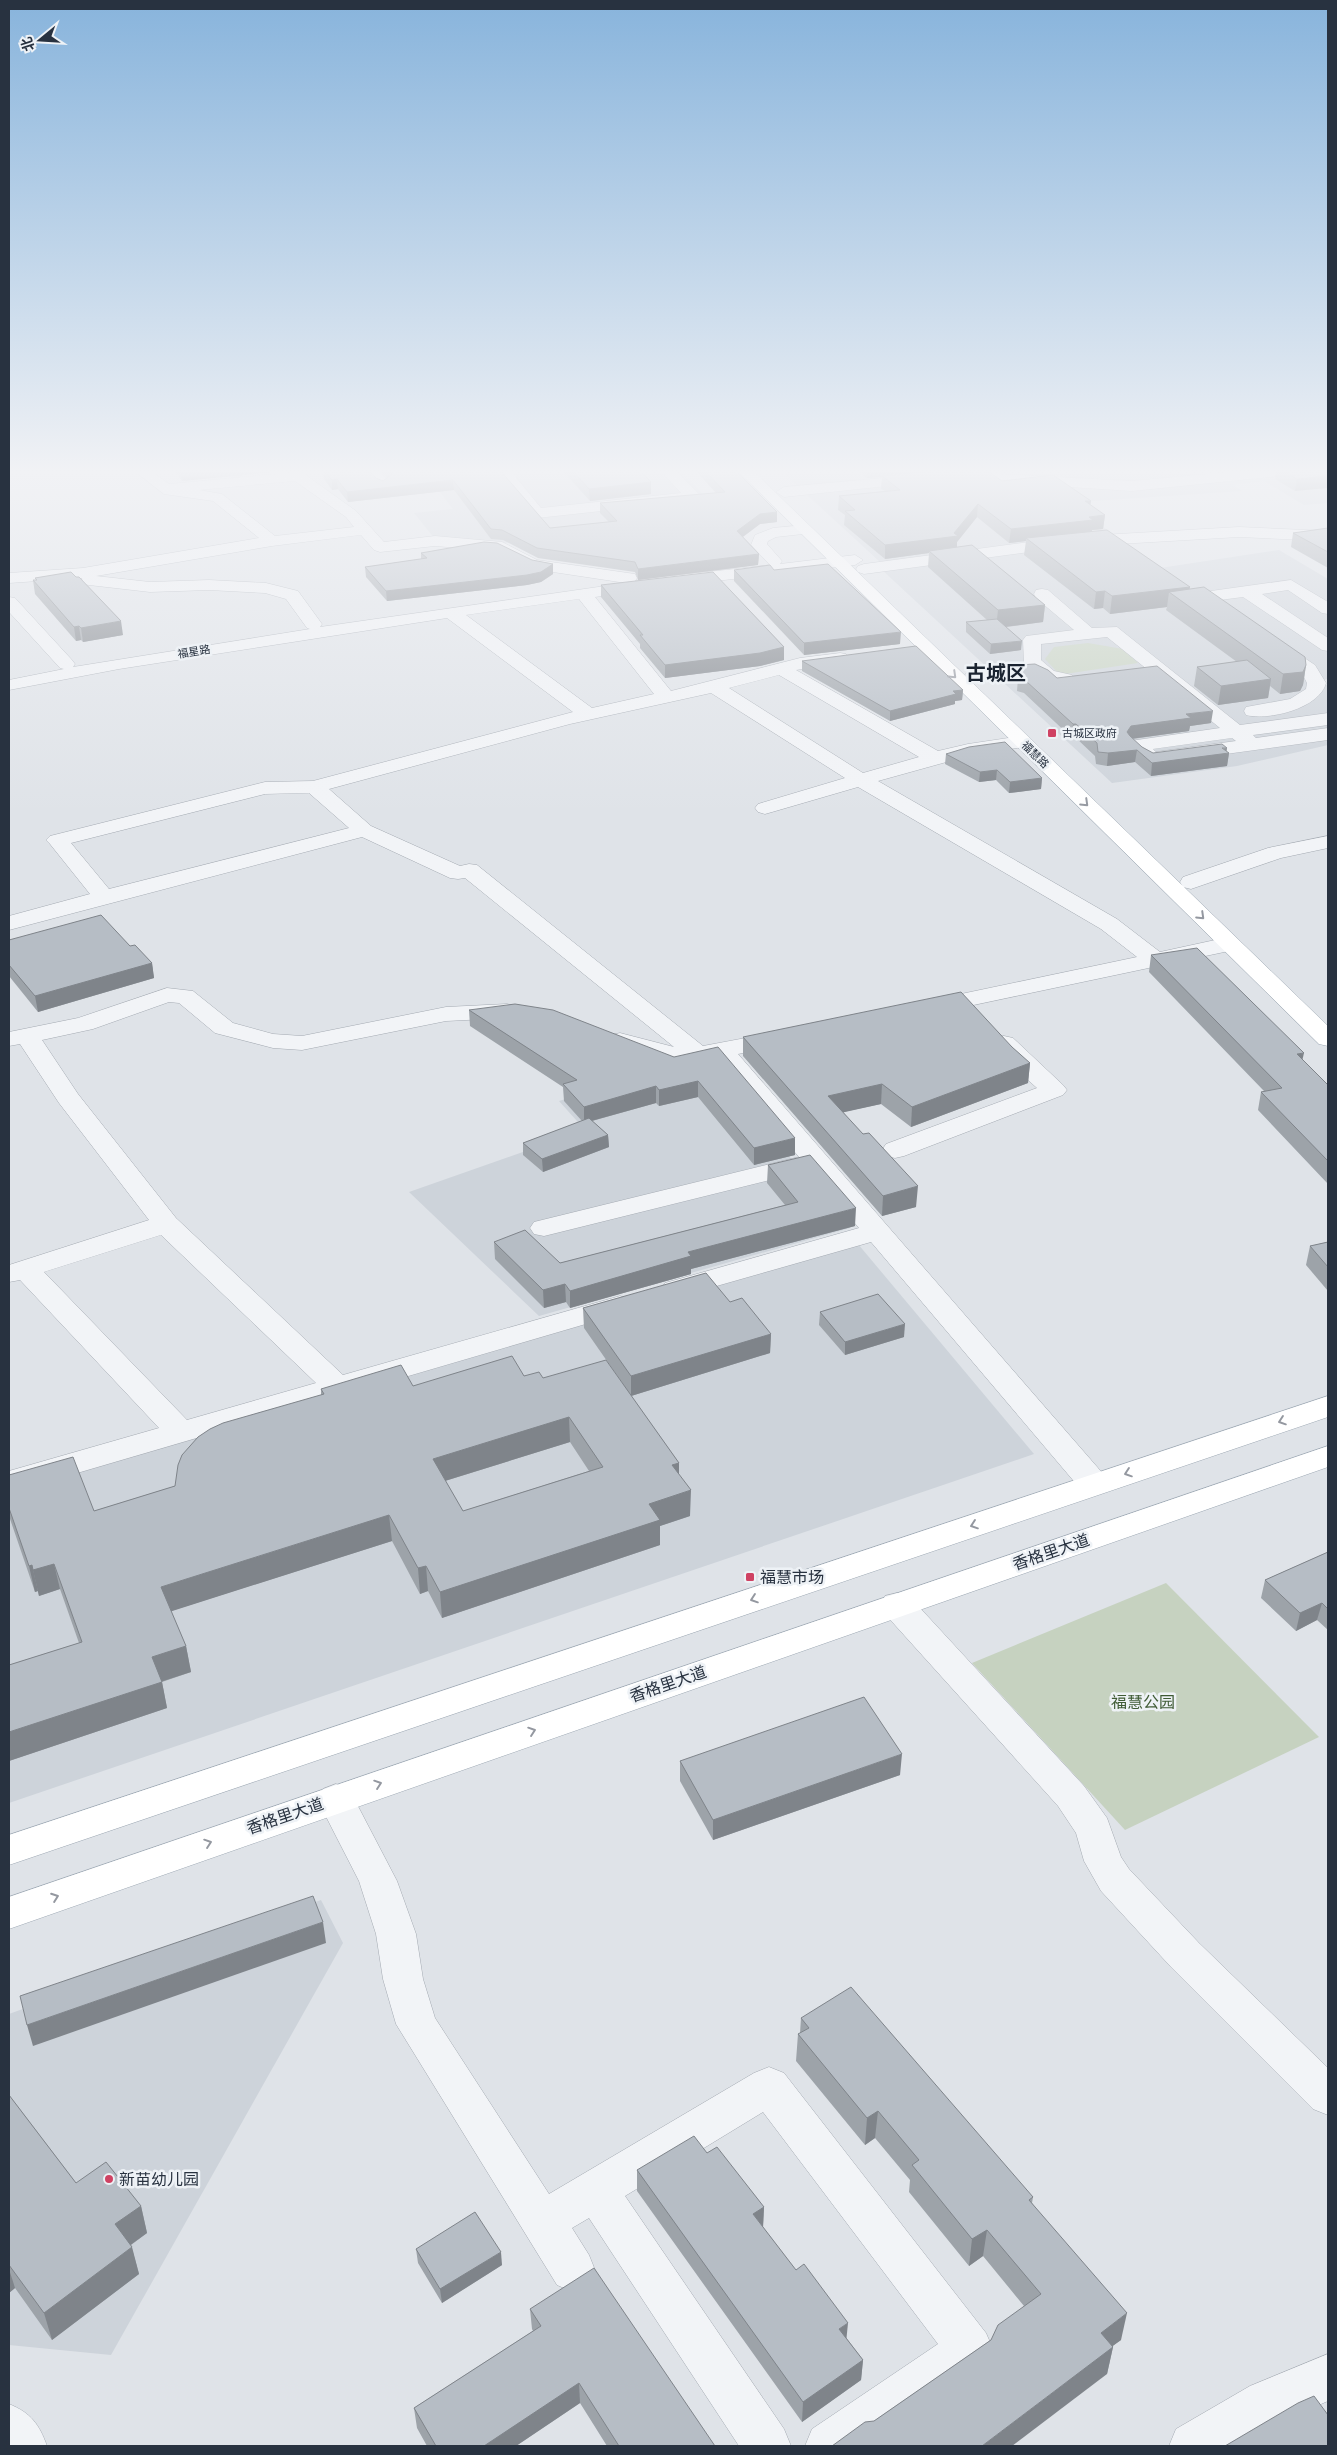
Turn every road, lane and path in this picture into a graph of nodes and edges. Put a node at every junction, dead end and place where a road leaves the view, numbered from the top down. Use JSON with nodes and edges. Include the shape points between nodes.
{"nodes":[{"id":1,"x":118,"y":584,"type":"edge"},
{"id":2,"x":587,"y":584,"type":"edge"},
{"id":3,"x":635,"y":584,"type":"edge"},
{"id":4,"x":723,"y":584,"type":"edge"},
{"id":5,"x":865,"y":584,"type":"edge"},
{"id":6,"x":873,"y":584,"type":"edge"},
{"id":7,"x":729,"y":590,"type":"edge"},
{"id":8,"x":1246,"y":591,"type":"junction"},
{"id":9,"x":583,"y":593,"type":"junction"},
{"id":10,"x":1042,"y":594,"type":"dead end"},
{"id":11,"x":9,"y":602,"type":"edge"},
{"id":12,"x":1328,"y":609,"type":"edge"},
{"id":13,"x":450,"y":612,"type":"junction"},
{"id":14,"x":1227,"y":613,"type":"edge"},
{"id":15,"x":313,"y":624,"type":"junction"},
{"id":16,"x":1088,"y":633,"type":"junction"},
{"id":17,"x":1258,"y":634,"type":"edge"},
{"id":18,"x":1328,"y":646,"type":"edge"},
{"id":19,"x":858,"y":656,"type":"edge"},
{"id":20,"x":789,"y":661,"type":"junction"},
{"id":21,"x":66,"y":664,"type":"junction"},
{"id":22,"x":1157,"y":667,"type":"junction"},
{"id":23,"x":1038,"y":668,"type":"junction"},
{"id":24,"x":1320,"y":670,"type":"edge"},
{"id":25,"x":1130,"y":671,"type":"edge"},
{"id":26,"x":9,"y":675,"type":"edge"},
{"id":27,"x":974,"y":675,"type":"junction"},
{"id":28,"x":1085,"y":676,"type":"edge"},
{"id":29,"x":9,"y":685,"type":"edge"},
{"id":30,"x":714,"y":687,"type":"junction"},
{"id":31,"x":667,"y":698,"type":"junction"},
{"id":32,"x":589,"y":715,"type":"junction"},
{"id":33,"x":1217,"y":715,"type":"junction"},
{"id":34,"x":1328,"y":719,"type":"edge"},
{"id":35,"x":1237,"y":732,"type":"junction"},
{"id":36,"x":1328,"y":734,"type":"edge"},
{"id":37,"x":1022,"y":742,"type":"junction"},
{"id":38,"x":1253,"y":744,"type":"junction"},
{"id":39,"x":935,"y":758,"type":"junction"},
{"id":40,"x":861,"y":780,"type":"junction"},
{"id":41,"x":314,"y":787,"type":"junction"},
{"id":42,"x":765,"y":808,"type":"dead end"},
{"id":43,"x":364,"y":830,"type":"junction"},
{"id":44,"x":1328,"y":842,"type":"edge"},
{"id":45,"x":1190,"y":882,"type":"junction"},
{"id":46,"x":104,"y":897,"type":"junction"},
{"id":47,"x":9,"y":923,"type":"edge"},
{"id":48,"x":1230,"y":944,"type":"junction"},
{"id":49,"x":1156,"y":960,"type":"junction"},
{"id":50,"x":966,"y":1000,"type":"junction"},
{"id":51,"x":526,"y":1012,"type":"edge"},
{"id":52,"x":907,"y":1012,"type":"edge"},
{"id":53,"x":1328,"y":1013,"type":"edge"},
{"id":54,"x":596,"y":1031,"type":"edge"},
{"id":55,"x":800,"y":1035,"type":"edge"},
{"id":56,"x":18,"y":1038,"type":"edge"},
{"id":57,"x":1328,"y":1039,"type":"edge"},
{"id":58,"x":711,"y":1053,"type":"junction"},
{"id":59,"x":895,"y":1150,"type":"dead end"},
{"id":60,"x":816,"y":1160,"type":"junction"},
{"id":61,"x":166,"y":1224,"type":"junction"},
{"id":62,"x":544,"y":1228,"type":"dead end"},
{"id":63,"x":877,"y":1231,"type":"junction"},
{"id":64,"x":17,"y":1272,"type":"edge"},
{"id":65,"x":338,"y":1387,"type":"junction"},
{"id":66,"x":1328,"y":1406,"type":"edge"},
{"id":67,"x":181,"y":1432,"type":"junction"},
{"id":68,"x":1328,"y":1456,"type":"edge"},
{"id":69,"x":9,"y":1482,"type":"edge"},
{"id":70,"x":1094,"y":1484,"type":"junction"},
{"id":71,"x":898,"y":1605,"type":"junction"},
{"id":72,"x":336,"y":1799,"type":"junction"},
{"id":73,"x":9,"y":1850,"type":"edge"},
{"id":74,"x":9,"y":1913,"type":"edge"},
{"id":75,"x":1328,"y":2096,"type":"edge"},
{"id":76,"x":596,"y":2190,"type":"junction"},
{"id":77,"x":542,"y":2222,"type":"junction"},
{"id":78,"x":574,"y":2270,"type":"dead end"},
{"id":79,"x":1328,"y":2377,"type":"edge"},
{"id":80,"x":9,"y":2428,"type":"edge"},
{"id":81,"x":23,"y":2446,"type":"edge"},
{"id":82,"x":767,"y":2446,"type":"edge"},
{"id":83,"x":829,"y":2446,"type":"edge"},
{"id":84,"x":1193,"y":2446,"type":"edge"}],
"edges":[{"from":1,"to":15,"type":"street","via":[[144,587],[210,584],[266,588],[292,595]]},
{"from":2,"to":15,"type":"street","name":"福星路"},
{"from":3,"to":9,"type":"street","name":"福星路"},
{"from":4,"to":7,"type":"street"},
{"from":5,"to":37,"type":"main road","name":"福慧路","one_way":true,"via":[[916,649]]},
{"from":6,"to":27,"type":"main road","name":"福慧路"},
{"from":8,"to":12,"type":"street","via":[[1291,585]]},
{"from":8,"to":14,"type":"street","via":[[1197,595]]},
{"from":8,"to":18,"type":"street"},
{"from":9,"to":13,"type":"street","name":"福星路"},
{"from":9,"to":31,"type":"street"},
{"from":10,"to":16,"type":"street"},
{"from":11,"to":21,"type":"street"},
{"from":13,"to":29,"type":"street","name":"福星路","via":[[111,665]]},
{"from":13,"to":32,"type":"street"},
{"from":15,"to":21,"type":"street","name":"福星路"},
{"from":16,"to":22,"type":"street","via":[[1111,631]]},
{"from":16,"to":23,"type":"street","via":[[1032,640],[1032,662]]},
{"from":17,"to":24,"type":"street"},
{"from":19,"to":20,"type":"street"},
{"from":20,"to":30,"type":"street"},
{"from":20,"to":39,"type":"street"},
{"from":21,"to":26,"type":"street","name":"福星路"},
{"from":22,"to":25,"type":"street"},
{"from":22,"to":33,"type":"street"},
{"from":23,"to":27,"type":"street"},
{"from":23,"to":28,"type":"street","via":[[1045,675],[1057,678]]},
{"from":24,"to":33,"type":"street","via":[[1311,695],[1302,701]]},
{"from":27,"to":45,"type":"main road","name":"福慧路"},
{"from":30,"to":31,"type":"street"},
{"from":30,"to":40,"type":"street"},
{"from":31,"to":32,"type":"street"},
{"from":32,"to":41,"type":"street"},
{"from":33,"to":35,"type":"street"},
{"from":34,"to":35,"type":"street"},
{"from":35,"to":38,"type":"street"},
{"from":35,"to":38,"type":"street","via":[[1137,745],[1152,758]]},
{"from":36,"to":38,"type":"street"},
{"from":37,"to":39,"type":"street"},
{"from":37,"to":48,"type":"main road","name":"福慧路","one_way":true},
{"from":39,"to":40,"type":"street"},
{"from":40,"to":42,"type":"street"},
{"from":40,"to":49,"type":"street","via":[[1110,924]]},
{"from":41,"to":43,"type":"street"},
{"from":41,"to":46,"type":"street","via":[[265,788],[57,840]]},
{"from":43,"to":46,"type":"street"},
{"from":43,"to":58,"type":"street","via":[[458,873],[469,870]]},
{"from":44,"to":45,"type":"street","via":[[1276,853]]},
{"from":45,"to":53,"type":"main road","name":"福慧路"},
{"from":46,"to":47,"type":"street"},
{"from":48,"to":49,"type":"street"},
{"from":48,"to":57,"type":"main road","name":"福慧路"},
{"from":49,"to":50,"type":"street"},
{"from":50,"to":52,"type":"street"},
{"from":50,"to":59,"type":"street","via":[[1020,1060],[1054,1090]]},
{"from":51,"to":56,"type":"street","via":[[446,1014],[302,1043],[273,1041],[224,1028],[185,996],[167,995],[84,1024]]},
{"from":54,"to":58,"type":"street","via":[[644,1048],[684,1057]]},
{"from":55,"to":58,"type":"street"},
{"from":56,"to":61,"type":"street"},
{"from":58,"to":60,"type":"street"},
{"from":60,"to":62,"type":"street"},
{"from":60,"to":63,"type":"street"},
{"from":61,"to":64,"type":"street"},
{"from":61,"to":65,"type":"street"},
{"from":63,"to":65,"type":"street"},
{"from":63,"to":70,"type":"street"},
{"from":64,"to":67,"type":"street"},
{"from":65,"to":67,"type":"street"},
{"from":66,"to":70,"type":"main road","one_way":true},
{"from":67,"to":69,"type":"street"},
{"from":68,"to":71,"type":"main road","name":"香格里大道"},
{"from":70,"to":73,"type":"main road","one_way":true},
{"from":72,"to":71,"type":"main road","name":"香格里大道","one_way":true},
{"from":71,"to":75,"type":"street","via":[[1071,1796],[1094,1829],[1104,1861],[1115,1880],[1185,1955]]},
{"from":74,"to":72,"type":"main road","name":"香格里大道","one_way":true},
{"from":72,"to":77,"type":"street","via":[[378,1882],[396,1934],[403,1979],[416,2024]]},
{"from":76,"to":77,"type":"street"},
{"from":76,"to":82,"type":"street"},
{"from":76,"to":83,"type":"street","via":[[769,2086],[970,2349]]},
{"from":77,"to":78,"type":"street"},
{"from":79,"to":84,"type":"street","via":[[1267,2403]]},
{"from":80,"to":81,"type":"street"}]}
